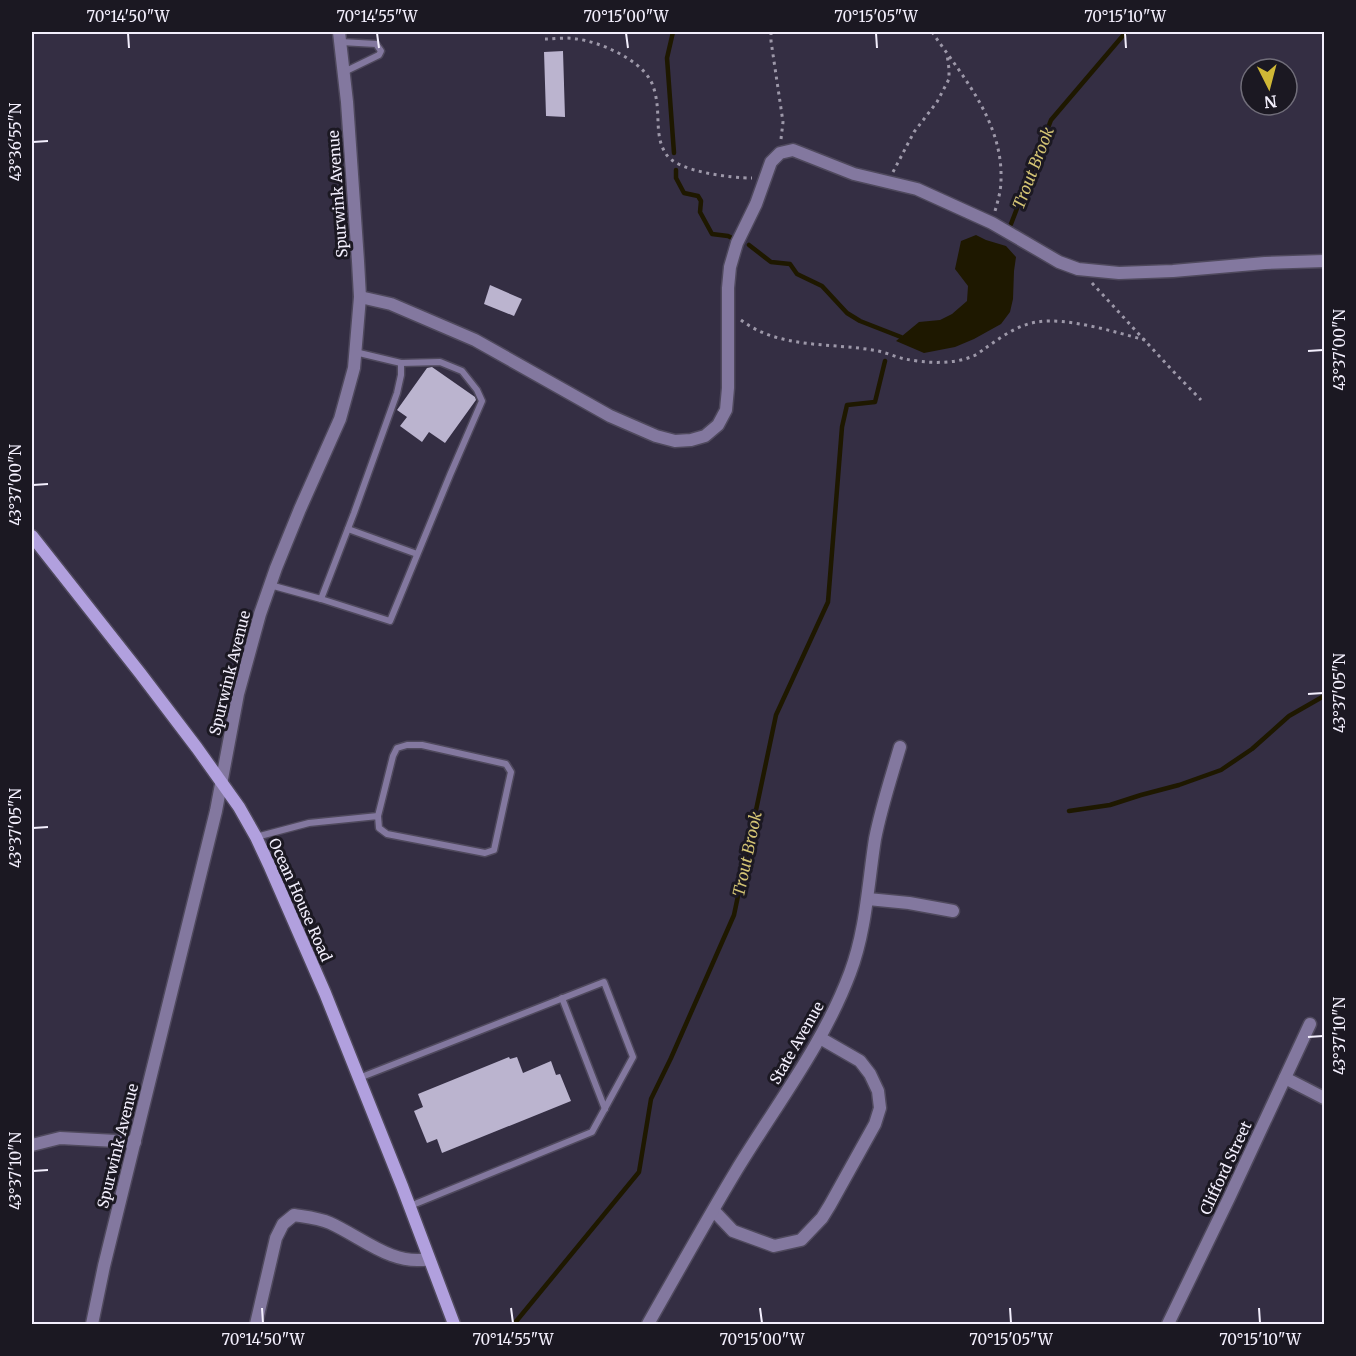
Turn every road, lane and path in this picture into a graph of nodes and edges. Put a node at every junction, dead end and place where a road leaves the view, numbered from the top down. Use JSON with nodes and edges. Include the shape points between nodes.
{"nodes":[{"id":1,"x":771,"y":32,"type":"edge"},
{"id":2,"x":932,"y":32,"type":"edge"},
{"id":3,"x":340,"y":37,"type":"edge"},
{"id":4,"x":545,"y":39,"type":"dead end"},
{"id":5,"x":946,"y":52,"type":"junction"},
{"id":6,"x":344,"y":72,"type":"junction"},
{"id":7,"x":780,"y":153,"type":"junction"},
{"id":8,"x":766,"y":176,"type":"junction"},
{"id":9,"x":888,"y":182,"type":"junction"},
{"id":10,"x":992,"y":223,"type":"junction"},
{"id":11,"x":1324,"y":261,"type":"edge"},
{"id":12,"x":1078,"y":268,"type":"junction"},
{"id":13,"x":360,"y":297,"type":"junction"},
{"id":14,"x":728,"y":310,"type":"junction"},
{"id":15,"x":1145,"y":340,"type":"junction"},
{"id":16,"x":355,"y":352,"type":"junction"},
{"id":17,"x":401,"y":363,"type":"junction"},
{"id":18,"x":1201,"y":400,"type":"dead end"},
{"id":19,"x":348,"y":529,"type":"junction"},
{"id":20,"x":32,"y":536,"type":"edge"},
{"id":21,"x":417,"y":554,"type":"junction"},
{"id":22,"x":270,"y":585,"type":"junction"},
{"id":23,"x":321,"y":599,"type":"junction"},
{"id":24,"x":900,"y":747,"type":"dead end"},
{"id":25,"x":221,"y":783,"type":"junction"},
{"id":26,"x":378,"y":816,"type":"junction"},
{"id":27,"x":256,"y":837,"type":"junction"},
{"id":28,"x":868,"y":899,"type":"junction"},
{"id":29,"x":953,"y":911,"type":"dead end"},
{"id":30,"x":562,"y":998,"type":"junction"},
{"id":31,"x":1310,"y":1024,"type":"dead end"},
{"id":32,"x":820,"y":1038,"type":"junction"},
{"id":33,"x":359,"y":1078,"type":"junction"},
{"id":34,"x":1285,"y":1078,"type":"junction"},
{"id":35,"x":1324,"y":1098,"type":"edge"},
{"id":36,"x":605,"y":1109,"type":"junction"},
{"id":37,"x":135,"y":1142,"type":"junction"},
{"id":38,"x":32,"y":1145,"type":"edge"},
{"id":39,"x":410,"y":1206,"type":"junction"},
{"id":40,"x":714,"y":1211,"type":"junction"},
{"id":41,"x":429,"y":1259,"type":"junction"},
{"id":42,"x":92,"y":1324,"type":"edge"},
{"id":43,"x":256,"y":1324,"type":"edge"},
{"id":44,"x":454,"y":1324,"type":"edge"},
{"id":45,"x":648,"y":1324,"type":"edge"},
{"id":46,"x":1168,"y":1324,"type":"edge"}],
"edges":[{"from":1,"to":7,"type":"path","via":[[783,122]]},
{"from":2,"to":5,"type":"path"},
{"from":3,"to":6,"type":"street","name":"Spurwink Avenue"},
{"from":3,"to":6,"type":"lane","via":[[376,44],[381,51]]},
{"from":4,"to":8,"type":"path","via":[[597,44],[633,62],[649,78],[654,90],[660,142],[674,163],[736,177]]},
{"from":5,"to":9,"type":"path","via":[[949,79],[914,132]]},
{"from":5,"to":10,"type":"path","via":[[987,115],[996,136],[1002,182]]},
{"from":6,"to":13,"type":"street","name":"Spurwink Avenue"},
{"from":7,"to":8,"type":"street","via":[[771,162]]},
{"from":7,"to":9,"type":"street","via":[[793,150],[854,174]]},
{"from":8,"to":14,"type":"street","via":[[730,267]]},
{"from":9,"to":10,"type":"street","via":[[917,189]]},
{"from":10,"to":12,"type":"street","via":[[1059,262]]},
{"from":11,"to":12,"type":"street","via":[[1119,273]]},
{"from":12,"to":15,"type":"path"},
{"from":13,"to":14,"type":"street","via":[[391,304],[475,340],[610,416],[675,441],[705,436],[718,425],[726,410]]},
{"from":13,"to":16,"type":"street","name":"Spurwink Avenue"},
{"from":14,"to":15,"type":"path","via":[[752,329],[774,337],[944,363],[972,356],[1012,331],[1035,322],[1058,321]]},
{"from":15,"to":18,"type":"path"},
{"from":16,"to":17,"type":"lane"},
{"from":16,"to":22,"type":"street","name":"Spurwink Avenue","via":[[340,418]]},
{"from":17,"to":19,"type":"lane","via":[[397,393]]},
{"from":17,"to":21,"type":"lane","via":[[440,362],[462,371],[482,401]]},
{"from":19,"to":21,"type":"lane"},
{"from":19,"to":23,"type":"lane"},
{"from":20,"to":25,"type":"main road","name":"Ocean House Road"},
{"from":21,"to":23,"type":"lane","via":[[390,621]]},
{"from":22,"to":23,"type":"lane"},
{"from":22,"to":25,"type":"street","name":"Spurwink Avenue","via":[[238,694]]},
{"from":24,"to":28,"type":"street","name":"State Avenue","via":[[875,839]]},
{"from":25,"to":27,"type":"main road","name":"Ocean House Road"},
{"from":25,"to":37,"type":"street","name":"Spurwink Avenue"},
{"from":26,"to":26,"type":"lane","via":[[379,828],[387,834],[485,853],[494,850],[511,772],[506,764],[407,745],[398,748],[393,756]]},
{"from":26,"to":27,"type":"lane","via":[[309,823]]},
{"from":27,"to":33,"type":"main road","name":"Ocean House Road"},
{"from":28,"to":29,"type":"street"},
{"from":28,"to":32,"type":"street","name":"State Avenue","via":[[850,972]]},
{"from":30,"to":33,"type":"lane"},
{"from":30,"to":36,"type":"lane"},
{"from":30,"to":36,"type":"lane","via":[[604,982],[633,1058]]},
{"from":31,"to":34,"type":"street","name":"Clifford Street"},
{"from":32,"to":40,"type":"street","name":"State Avenue"},
{"from":32,"to":40,"type":"street","via":[[860,1061],[878,1091],[880,1108],[826,1212],[801,1240],[774,1246],[733,1230]]},
{"from":33,"to":39,"type":"main road","name":"Ocean House Road"},
{"from":34,"to":35,"type":"street"},
{"from":34,"to":46,"type":"street","name":"Clifford Street"},
{"from":36,"to":39,"type":"lane","via":[[592,1132]]},
{"from":37,"to":38,"type":"street","via":[[60,1138]]},
{"from":37,"to":42,"type":"street","name":"Spurwink Avenue"},
{"from":39,"to":41,"type":"main road","name":"Ocean House Road"},
{"from":40,"to":45,"type":"street","name":"State Avenue"},
{"from":41,"to":43,"type":"street","via":[[404,1260],[319,1219],[294,1215],[283,1224],[276,1238]]},
{"from":41,"to":44,"type":"main road","name":"Ocean House Road"}]}
